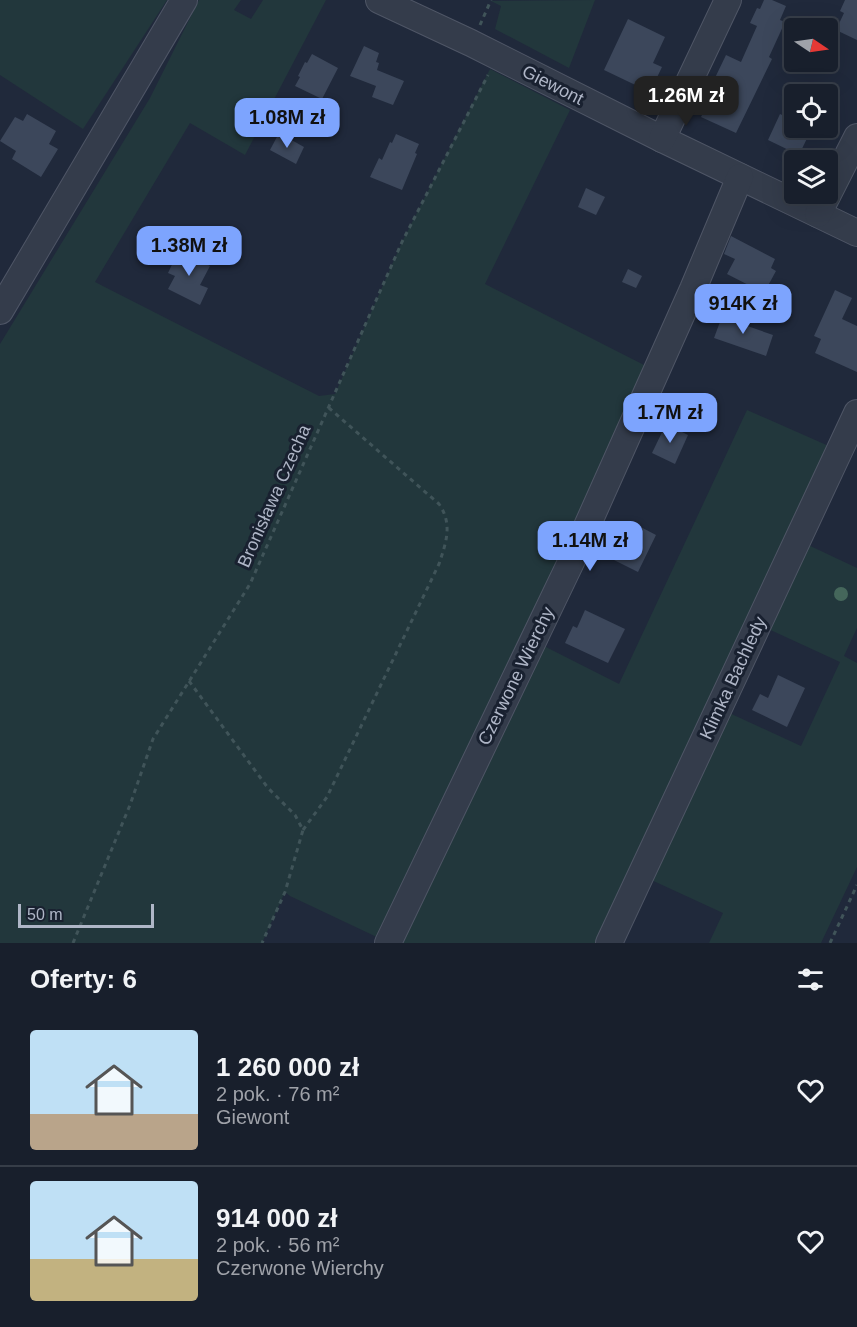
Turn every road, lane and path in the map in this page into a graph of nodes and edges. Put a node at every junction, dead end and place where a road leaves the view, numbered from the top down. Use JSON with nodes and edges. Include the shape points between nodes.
{"nodes":[{"id":1,"x":184,"y":0,"type":"edge"},
{"id":2,"x":379,"y":0,"type":"edge"},
{"id":3,"x":491,"y":0,"type":"edge"},
{"id":4,"x":728,"y":0,"type":"edge"},
{"id":5,"x":471,"y":43,"type":"junction"},
{"id":6,"x":497,"y":57,"type":"junction"},
{"id":7,"x":857,"y":137,"type":"edge"},
{"id":8,"x":662,"y":140,"type":"junction"},
{"id":9,"x":740,"y":177,"type":"junction"},
{"id":10,"x":818,"y":214,"type":"junction"},
{"id":11,"x":857,"y":233,"type":"edge"},
{"id":12,"x":0,"y":311,"type":"edge"},
{"id":13,"x":328,"y":408,"type":"junction"},
{"id":14,"x":857,"y":413,"type":"edge"},
{"id":15,"x":189,"y":681,"type":"junction"},
{"id":16,"x":303,"y":830,"type":"junction"},
{"id":17,"x":857,"y":885,"type":"edge"},
{"id":18,"x":73,"y":943,"type":"edge"},
{"id":19,"x":261,"y":943,"type":"edge"},
{"id":20,"x":388,"y":943,"type":"edge"},
{"id":21,"x":609,"y":943,"type":"edge"},
{"id":22,"x":830,"y":943,"type":"edge"}],
"edges":[{"from":1,"to":12,"type":"street"},
{"from":2,"to":5,"type":"street","name":"Giewont"},
{"from":3,"to":5,"type":"path"},
{"from":4,"to":8,"type":"street"},
{"from":5,"to":6,"type":"street","name":"Giewont"},
{"from":6,"to":8,"type":"street","name":"Giewont"},
{"from":6,"to":13,"type":"path","name":"Bronisława Czecha","via":[[402,242]]},
{"from":7,"to":10,"type":"street"},
{"from":8,"to":9,"type":"street","name":"Giewont"},
{"from":9,"to":10,"type":"street","name":"Giewont"},
{"from":9,"to":20,"type":"street","name":"Czerwone Wierchy","via":[[571,561]]},
{"from":10,"to":11,"type":"street","name":"Giewont"},
{"from":13,"to":15,"type":"path","name":"Bronisława Czecha","via":[[250,584]]},
{"from":13,"to":16,"type":"path","via":[[439,504],[448,534],[439,564],[327,797]]},
{"from":14,"to":21,"type":"street","name":"Klimka Bachledy"},
{"from":15,"to":16,"type":"path"},
{"from":15,"to":18,"type":"path","name":"Bronisława Czecha","via":[[153,739]]},
{"from":16,"to":19,"type":"path","via":[[285,892]]},
{"from":17,"to":22,"type":"path"}]}
